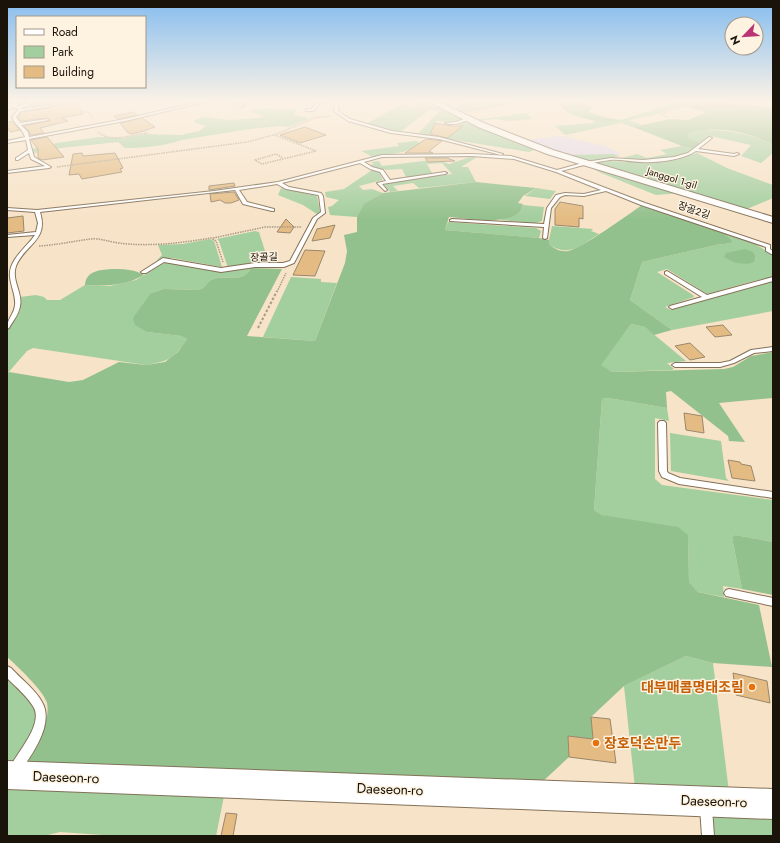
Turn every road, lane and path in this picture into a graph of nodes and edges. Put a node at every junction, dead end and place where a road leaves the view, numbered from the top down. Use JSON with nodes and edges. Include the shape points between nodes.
{"nodes":[{"id":1,"x":28,"y":140,"type":"edge"},
{"id":2,"x":253,"y":140,"type":"edge"},
{"id":3,"x":287,"y":140,"type":"edge"},
{"id":4,"x":448,"y":140,"type":"edge"},
{"id":5,"x":520,"y":140,"type":"edge"},
{"id":6,"x":707,"y":140,"type":"edge"},
{"id":7,"x":695,"y":150,"type":"junction"},
{"id":8,"x":30,"y":151,"type":"junction"},
{"id":9,"x":737,"y":154,"type":"dead end"},
{"id":10,"x":625,"y":156,"type":"dead end"},
{"id":11,"x":283,"y":158,"type":"junction"},
{"id":12,"x":515,"y":158,"type":"junction"},
{"id":13,"x":17,"y":159,"type":"dead end"},
{"id":14,"x":611,"y":159,"type":"junction"},
{"id":15,"x":360,"y":161,"type":"junction"},
{"id":16,"x":586,"y":163,"type":"junction"},
{"id":17,"x":48,"y":168,"type":"junction"},
{"id":18,"x":557,"y":171,"type":"junction"},
{"id":19,"x":7,"y":172,"type":"edge"},
{"id":20,"x":445,"y":173,"type":"dead end"},
{"id":21,"x":388,"y":181,"type":"junction"},
{"id":22,"x":278,"y":183,"type":"junction"},
{"id":23,"x":236,"y":189,"type":"junction"},
{"id":24,"x":384,"y":190,"type":"dead end"},
{"id":25,"x":605,"y":190,"type":"junction"},
{"id":26,"x":7,"y":209,"type":"edge"},
{"id":27,"x":272,"y":210,"type":"dead end"},
{"id":28,"x":36,"y":211,"type":"junction"},
{"id":29,"x":452,"y":220,"type":"dead end"},
{"id":30,"x":773,"y":220,"type":"edge"},
{"id":31,"x":547,"y":226,"type":"junction"},
{"id":32,"x":310,"y":228,"type":"junction"},
{"id":33,"x":37,"y":232,"type":"junction"},
{"id":34,"x":7,"y":236,"type":"edge"},
{"id":35,"x":213,"y":238,"type":"junction"},
{"id":36,"x":545,"y":238,"type":"dead end"},
{"id":37,"x":773,"y":241,"type":"edge"},
{"id":38,"x":28,"y":246,"type":"junction"},
{"id":39,"x":771,"y":246,"type":"edge"},
{"id":40,"x":773,"y":253,"type":"edge"},
{"id":41,"x":292,"y":262,"type":"junction"},
{"id":42,"x":225,"y":270,"type":"junction"},
{"id":43,"x":144,"y":272,"type":"dead end"},
{"id":44,"x":666,"y":273,"type":"dead end"},
{"id":45,"x":9,"y":276,"type":"edge"},
{"id":46,"x":773,"y":279,"type":"edge"},
{"id":47,"x":706,"y":297,"type":"junction"},
{"id":48,"x":672,"y":307,"type":"dead end"},
{"id":49,"x":7,"y":327,"type":"edge"},
{"id":50,"x":258,"y":328,"type":"dead end"},
{"id":51,"x":773,"y":349,"type":"edge"},
{"id":52,"x":675,"y":366,"type":"dead end"},
{"id":53,"x":662,"y":423,"type":"dead end"},
{"id":54,"x":773,"y":495,"type":"edge"},
{"id":55,"x":729,"y":593,"type":"dead end"},
{"id":56,"x":773,"y":602,"type":"edge"},
{"id":57,"x":7,"y":671,"type":"edge"},
{"id":58,"x":9,"y":775,"type":"edge"},
{"id":59,"x":706,"y":801,"type":"junction"},
{"id":60,"x":773,"y":804,"type":"edge"},
{"id":61,"x":708,"y":836,"type":"edge"}],
"edges":[{"from":1,"to":8,"type":"lane"},
{"from":2,"to":17,"type":"path"},
{"from":3,"to":11,"type":"path","via":[[316,152]]},
{"from":4,"to":12,"type":"lane","name":"장골2길"},
{"from":5,"to":16,"type":"street","name":"Janggol 1-gil"},
{"from":6,"to":7,"type":"lane"},
{"from":7,"to":9,"type":"lane"},
{"from":7,"to":14,"type":"lane","via":[[683,156],[652,160]]},
{"from":8,"to":13,"type":"lane"},
{"from":8,"to":17,"type":"lane","via":[[32,158],[49,166]]},
{"from":10,"to":14,"type":"lane"},
{"from":11,"to":11,"type":"path","via":[[262,164],[255,160],[276,154]]},
{"from":12,"to":15,"type":"lane","name":"장골길","via":[[472,155],[392,156]]},
{"from":12,"to":18,"type":"lane","name":"장골2길"},
{"from":14,"to":16,"type":"lane"},
{"from":15,"to":21,"type":"lane","via":[[382,171]]},
{"from":15,"to":22,"type":"lane","name":"장골길"},
{"from":16,"to":18,"type":"lane"},
{"from":16,"to":30,"type":"street","name":"Janggol 1-gil"},
{"from":17,"to":19,"type":"lane"},
{"from":18,"to":25,"type":"lane","name":"장골2길"},
{"from":20,"to":21,"type":"lane"},
{"from":21,"to":24,"type":"lane","via":[[379,183]]},
{"from":22,"to":23,"type":"lane","name":"장골길"},
{"from":22,"to":32,"type":"lane","name":"장골길","via":[[321,196],[323,213],[316,218]]},
{"from":23,"to":27,"type":"lane","via":[[245,203]]},
{"from":23,"to":28,"type":"lane","name":"장골길"},
{"from":25,"to":31,"type":"lane","via":[[582,196],[558,196],[549,208]]},
{"from":25,"to":39,"type":"lane","name":"장골2길"},
{"from":26,"to":28,"type":"lane","name":"장골길"},
{"from":28,"to":33,"type":"lane","via":[[40,224]]},
{"from":29,"to":31,"type":"lane"},
{"from":31,"to":36,"type":"lane"},
{"from":32,"to":35,"type":"path","via":[[265,227]]},
{"from":32,"to":41,"type":"lane","name":"장골길"},
{"from":33,"to":34,"type":"lane"},
{"from":33,"to":38,"type":"lane"},
{"from":35,"to":38,"type":"path","via":[[183,243],[146,244],[91,239],[58,245]]},
{"from":35,"to":42,"type":"path"},
{"from":37,"to":39,"type":"lane"},
{"from":38,"to":45,"type":"lane","via":[[18,257]]},
{"from":39,"to":40,"type":"lane","via":[[768,250]]},
{"from":41,"to":42,"type":"lane","name":"장골길","via":[[284,266],[254,265]]},
{"from":41,"to":50,"type":"path"},
{"from":42,"to":43,"type":"lane","name":"장골길","via":[[163,260]]},
{"from":44,"to":47,"type":"lane"},
{"from":45,"to":49,"type":"lane","via":[[18,304]]},
{"from":46,"to":47,"type":"lane"},
{"from":47,"to":48,"type":"lane"},
{"from":51,"to":52,"type":"lane","via":[[753,351],[720,365]]},
{"from":53,"to":54,"type":"lane","via":[[665,476]]},
{"from":55,"to":56,"type":"lane"},
{"from":57,"to":58,"type":"lane","via":[[40,707],[41,722],[32,742]]},
{"from":58,"to":59,"type":"street","name":"Daeseon-ro"},
{"from":59,"to":60,"type":"street","name":"Daeseon-ro"},
{"from":59,"to":61,"type":"lane"}]}
